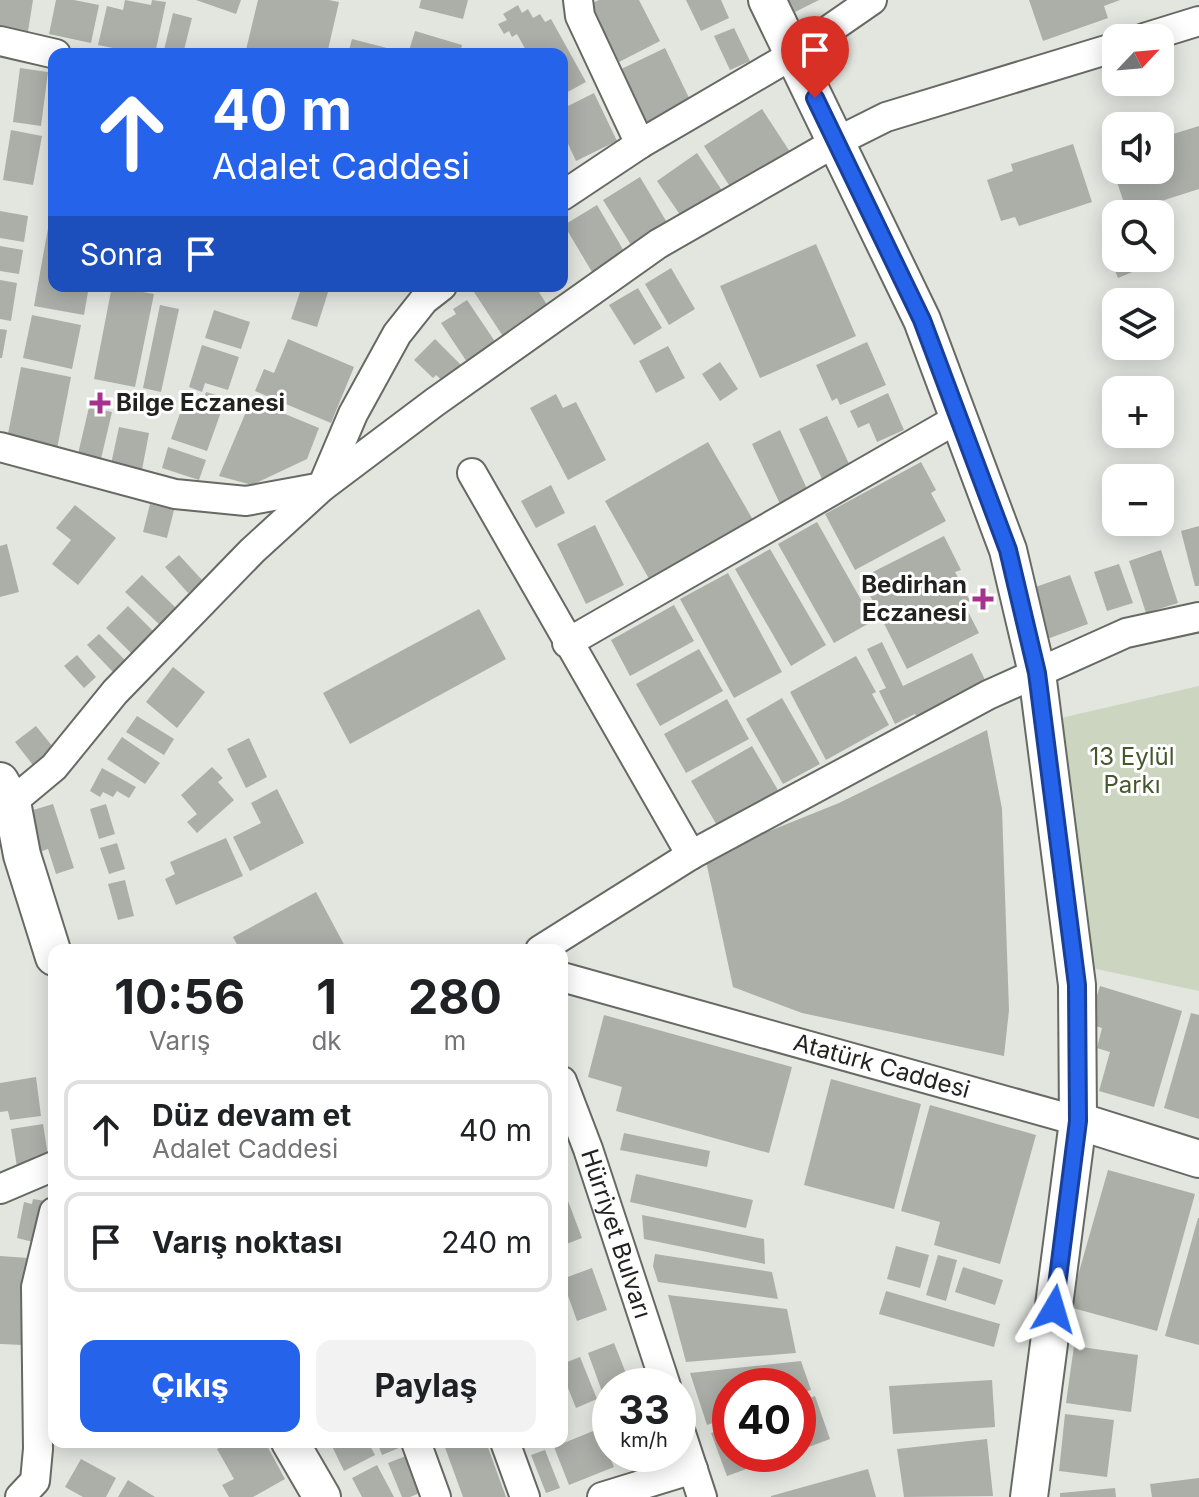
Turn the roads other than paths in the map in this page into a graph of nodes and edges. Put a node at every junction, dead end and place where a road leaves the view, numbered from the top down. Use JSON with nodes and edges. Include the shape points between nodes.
{"nodes":[{"id":1,"x":578,"y":0,"type":"edge"},
{"id":2,"x":767,"y":0,"type":"edge"},
{"id":3,"x":872,"y":0,"type":"edge"},
{"id":4,"x":1199,"y":21,"type":"edge"},
{"id":5,"x":1174,"y":29,"type":"edge"},
{"id":6,"x":0,"y":41,"type":"edge"},
{"id":7,"x":1102,"y":51,"type":"edge"},
{"id":8,"x":48,"y":52,"type":"edge"},
{"id":9,"x":794,"y":54,"type":"junction"},
{"id":10,"x":836,"y":142,"type":"junction"},
{"id":11,"x":640,"y":144,"type":"junction"},
{"id":12,"x":568,"y":192,"type":"edge"},
{"id":13,"x":434,"y":292,"type":"edge"},
{"id":14,"x":957,"y":419,"type":"junction"},
{"id":15,"x":0,"y":447,"type":"edge"},
{"id":16,"x":472,"y":473,"type":"dead end"},
{"id":17,"x":322,"y":487,"type":"junction"},
{"id":18,"x":1199,"y":617,"type":"edge"},
{"id":19,"x":567,"y":643,"type":"junction"},
{"id":20,"x":1037,"y":673,"type":"junction"},
{"id":21,"x":6,"y":792,"type":"edge"},
{"id":22,"x":691,"y":855,"type":"junction"},
{"id":23,"x":50,"y":944,"type":"edge"},
{"id":24,"x":550,"y":944,"type":"edge"},
{"id":25,"x":568,"y":979,"type":"edge"},
{"id":26,"x":568,"y":1097,"type":"edge"},
{"id":27,"x":1078,"y":1121,"type":"junction"},
{"id":28,"x":1199,"y":1159,"type":"edge"},
{"id":29,"x":48,"y":1169,"type":"edge"},
{"id":30,"x":0,"y":1189,"type":"edge"},
{"id":31,"x":48,"y":1237,"type":"edge"},
{"id":32,"x":660,"y":1368,"type":"edge"},
{"id":33,"x":293,"y":1448,"type":"edge"},
{"id":34,"x":418,"y":1448,"type":"edge"},
{"id":35,"x":507,"y":1448,"type":"edge"},
{"id":36,"x":683,"y":1472,"type":"edge"},
{"id":37,"x":694,"y":1472,"type":"edge"},
{"id":38,"x":36,"y":1492,"type":"edge"},
{"id":39,"x":322,"y":1497,"type":"edge"},
{"id":40,"x":436,"y":1497,"type":"edge"},
{"id":41,"x":525,"y":1497,"type":"edge"},
{"id":42,"x":602,"y":1497,"type":"edge"},
{"id":43,"x":702,"y":1497,"type":"edge"},
{"id":44,"x":1029,"y":1497,"type":"edge"}],
"edges":[{"from":1,"to":11,"type":"street","via":[[580,16]]},
{"from":2,"to":9,"type":"street"},
{"from":3,"to":9,"type":"street"},
{"from":4,"to":5,"type":"street"},
{"from":6,"to":8,"type":"street"},
{"from":7,"to":10,"type":"street","via":[[886,117]]},
{"from":9,"to":10,"type":"street"},
{"from":9,"to":11,"type":"street"},
{"from":10,"to":14,"type":"street","via":[[922,320]]},
{"from":10,"to":17,"type":"street","via":[[658,244]]},
{"from":11,"to":12,"type":"street"},
{"from":13,"to":17,"type":"street","via":[[397,334],[353,414]]},
{"from":14,"to":19,"type":"street"},
{"from":14,"to":20,"type":"street","via":[[1008,550]]},
{"from":15,"to":17,"type":"street","via":[[175,494],[246,501]]},
{"from":16,"to":19,"type":"street"},
{"from":17,"to":21,"type":"street","via":[[115,692],[54,767]]},
{"from":18,"to":20,"type":"street","via":[[1126,633]]},
{"from":19,"to":22,"type":"street"},
{"from":20,"to":22,"type":"street"},
{"from":20,"to":27,"type":"street","via":[[1077,985]]},
{"from":21,"to":23,"type":"street"},
{"from":22,"to":24,"type":"street"},
{"from":25,"to":27,"type":"street","name":"Atatürk Caddesi"},
{"from":26,"to":32,"type":"street","name":"Hürriyet Bulvarı"},
{"from":27,"to":28,"type":"street","name":"Atatürk Caddesi"},
{"from":27,"to":44,"type":"street"},
{"from":29,"to":30,"type":"street"},
{"from":31,"to":38,"type":"street","via":[[36,1287]]},
{"from":33,"to":39,"type":"street"},
{"from":34,"to":40,"type":"street"},
{"from":35,"to":41,"type":"street"},
{"from":36,"to":42,"type":"street"},
{"from":37,"to":43,"type":"street"}]}
